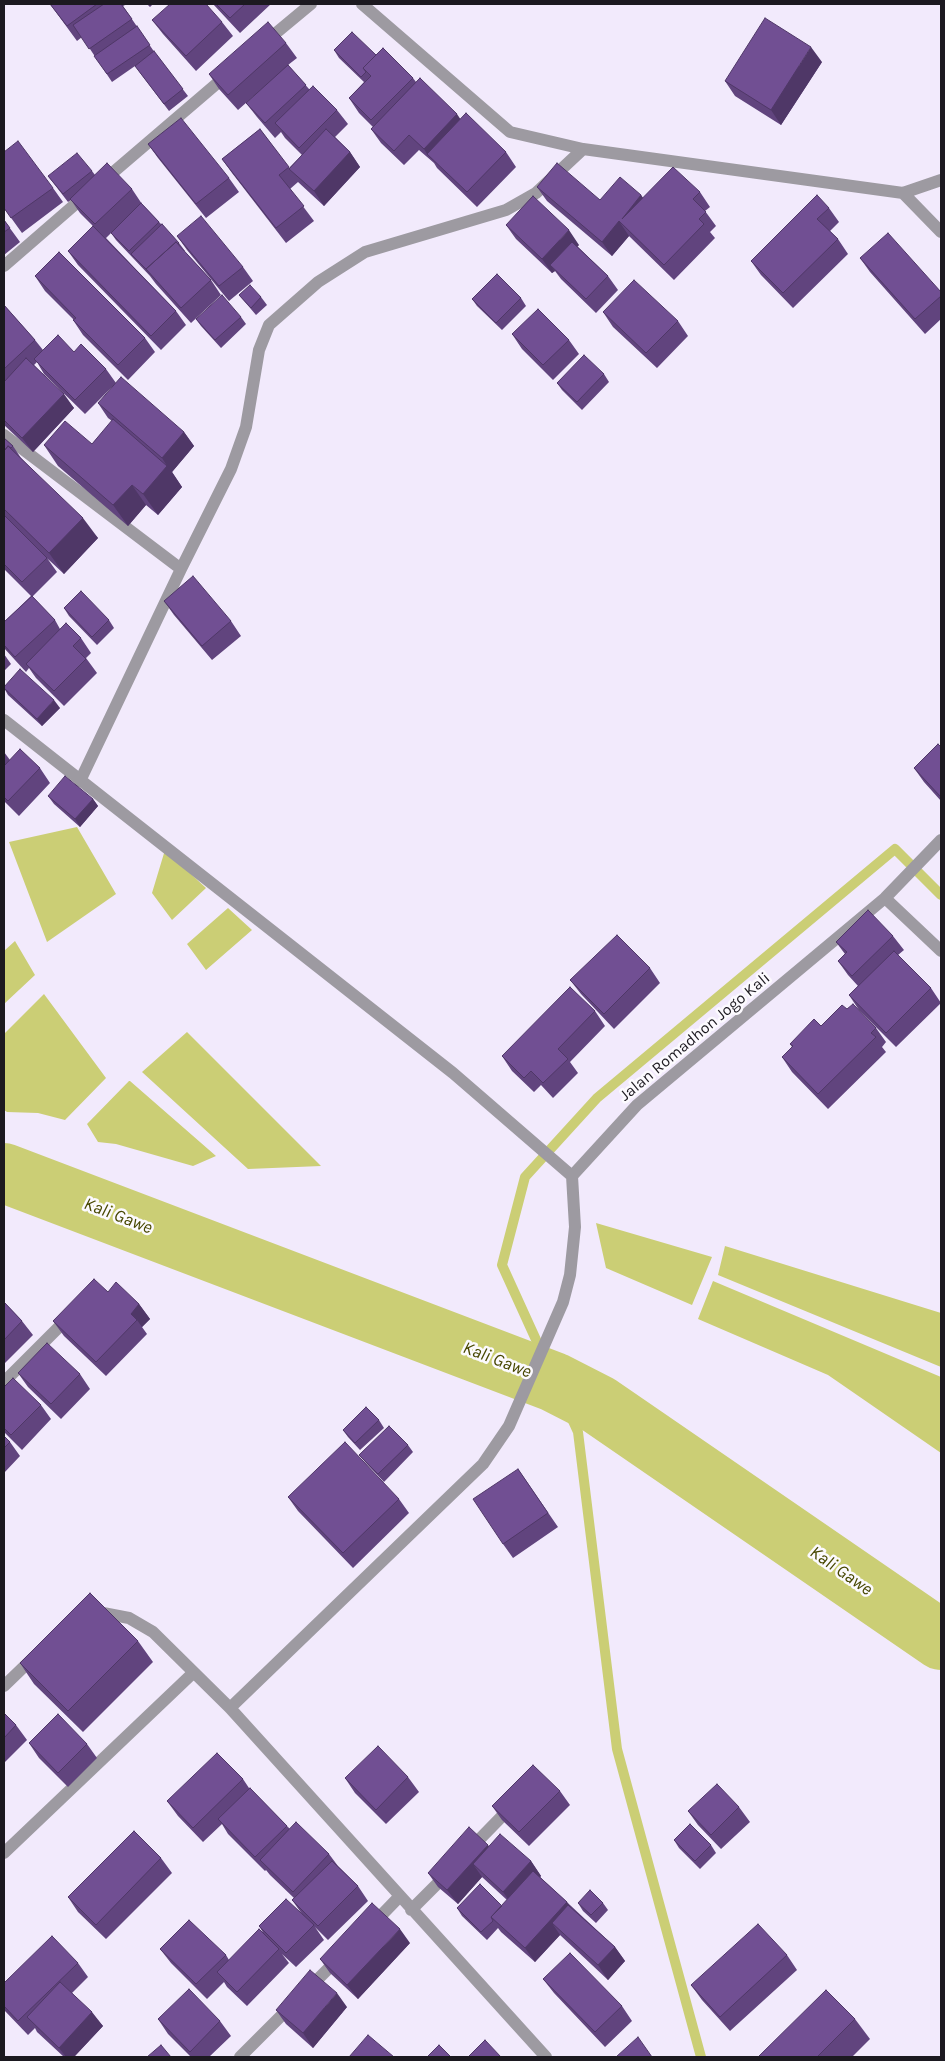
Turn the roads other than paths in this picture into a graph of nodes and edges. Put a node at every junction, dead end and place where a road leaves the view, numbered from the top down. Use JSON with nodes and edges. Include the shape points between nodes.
{"nodes":[{"id":1,"x":310,"y":4,"type":"edge"},
{"id":2,"x":362,"y":4,"type":"edge"},
{"id":3,"x":251,"y":55,"type":"edge"},
{"id":4,"x":236,"y":68,"type":"edge"},
{"id":5,"x":583,"y":149,"type":"junction"},
{"id":6,"x":941,"y":180,"type":"edge"},
{"id":7,"x":903,"y":193,"type":"junction"},
{"id":8,"x":941,"y":232,"type":"edge"},
{"id":9,"x":4,"y":266,"type":"edge"},
{"id":10,"x":4,"y":435,"type":"edge"},
{"id":11,"x":181,"y":568,"type":"junction"},
{"id":12,"x":4,"y":720,"type":"edge"},
{"id":13,"x":80,"y":781,"type":"junction"},
{"id":14,"x":941,"y":840,"type":"edge"},
{"id":15,"x":885,"y":898,"type":"junction"},
{"id":16,"x":941,"y":950,"type":"edge"},
{"id":17,"x":568,"y":1172,"type":"junction"},
{"id":18,"x":78,"y":1308,"type":"edge"},
{"id":19,"x":4,"y":1382,"type":"edge"},
{"id":20,"x":83,"y":1619,"type":"edge"},
{"id":21,"x":47,"y":1644,"type":"edge"},
{"id":22,"x":194,"y":1673,"type":"junction"},
{"id":23,"x":4,"y":1686,"type":"edge"},
{"id":24,"x":230,"y":1708,"type":"junction"},
{"id":25,"x":520,"y":1798,"type":"edge"},
{"id":26,"x":4,"y":1853,"type":"edge"},
{"id":27,"x":399,"y":1897,"type":"junction"},
{"id":28,"x":411,"y":1910,"type":"junction"},
{"id":29,"x":362,"y":1934,"type":"edge"},
{"id":30,"x":348,"y":1948,"type":"edge"},
{"id":31,"x":240,"y":2057,"type":"edge"},
{"id":32,"x":546,"y":2057,"type":"edge"}],
"edges":[{"from":1,"to":3,"type":"street"},
{"from":2,"to":5,"type":"street","via":[[510,132]]},
{"from":4,"to":9,"type":"street"},
{"from":5,"to":7,"type":"street"},
{"from":5,"to":11,"type":"street","via":[[536,193],[506,210],[365,252],[318,282],[269,325],[259,350],[243,436],[231,469]]},
{"from":6,"to":7,"type":"street"},
{"from":7,"to":8,"type":"street"},
{"from":10,"to":11,"type":"street"},
{"from":11,"to":13,"type":"street"},
{"from":12,"to":13,"type":"street"},
{"from":13,"to":17,"type":"street","via":[[453,1073]]},
{"from":14,"to":15,"type":"street","name":"Jalan Romadhon Jogo Kali"},
{"from":15,"to":16,"type":"street"},
{"from":15,"to":17,"type":"street","name":"Jalan Romadhon Jogo Kali","via":[[637,1105]]},
{"from":17,"to":24,"type":"street","via":[[575,1227],[570,1276],[563,1302],[509,1426],[483,1464]]},
{"from":18,"to":19,"type":"street"},
{"from":20,"to":22,"type":"street","via":[[103,1613],[129,1618],[154,1632]]},
{"from":21,"to":23,"type":"street"},
{"from":22,"to":24,"type":"street"},
{"from":22,"to":26,"type":"street"},
{"from":24,"to":27,"type":"street"},
{"from":25,"to":28,"type":"street"},
{"from":27,"to":28,"type":"street"},
{"from":27,"to":29,"type":"street"},
{"from":28,"to":32,"type":"street"},
{"from":30,"to":31,"type":"street"}]}
